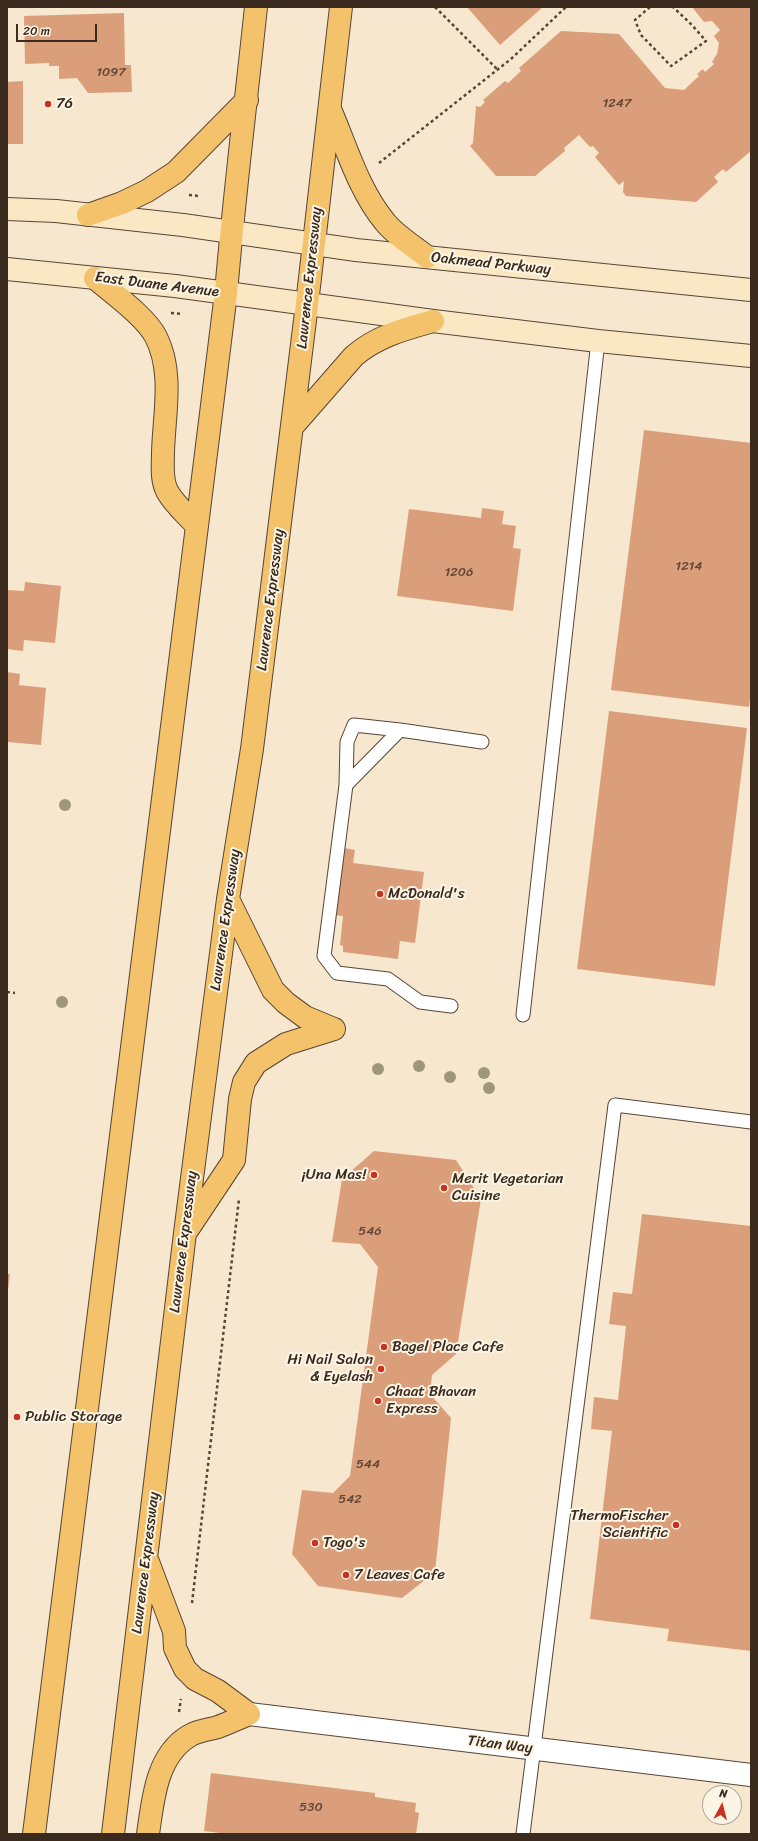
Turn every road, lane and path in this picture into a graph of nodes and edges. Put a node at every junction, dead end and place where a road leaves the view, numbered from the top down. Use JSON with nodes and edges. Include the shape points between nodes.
{"nodes":[{"id":1,"x":256,"y":7,"type":"edge"},
{"id":2,"x":341,"y":7,"type":"edge"},
{"id":3,"x":435,"y":7,"type":"edge"},
{"id":4,"x":566,"y":7,"type":"edge"},
{"id":5,"x":650,"y":7,"type":"edge"},
{"id":6,"x":673,"y":7,"type":"edge"},
{"id":7,"x":497,"y":69,"type":"junction"},
{"id":8,"x":247,"y":100,"type":"junction"},
{"id":9,"x":330,"y":109,"type":"junction"},
{"id":10,"x":376,"y":166,"type":"dead end"},
{"id":11,"x":187,"y":194,"type":"dead end"},
{"id":12,"x":199,"y":196,"type":"dead end"},
{"id":13,"x":7,"y":209,"type":"edge"},
{"id":14,"x":88,"y":215,"type":"junction"},
{"id":15,"x":231,"y":232,"type":"junction"},
{"id":16,"x":314,"y":243,"type":"junction"},
{"id":17,"x":428,"y":257,"type":"junction"},
{"id":18,"x":7,"y":270,"type":"edge"},
{"id":19,"x":95,"y":278,"type":"junction"},
{"id":20,"x":751,"y":290,"type":"edge"},
{"id":21,"x":226,"y":293,"type":"junction"},
{"id":22,"x":308,"y":304,"type":"junction"},
{"id":23,"x":172,"y":313,"type":"dead end"},
{"id":24,"x":182,"y":314,"type":"dead end"},
{"id":25,"x":433,"y":321,"type":"junction"},
{"id":26,"x":598,"y":341,"type":"junction"},
{"id":27,"x":751,"y":356,"type":"edge"},
{"id":28,"x":292,"y":427,"type":"junction"},
{"id":29,"x":197,"y":526,"type":"junction"},
{"id":30,"x":400,"y":730,"type":"junction"},
{"id":31,"x":482,"y":742,"type":"dead end"},
{"id":32,"x":346,"y":785,"type":"junction"},
{"id":33,"x":228,"y":898,"type":"junction"},
{"id":34,"x":7,"y":992,"type":"edge"},
{"id":35,"x":15,"y":993,"type":"dead end"},
{"id":36,"x":451,"y":1006,"type":"dead end"},
{"id":37,"x":523,"y":1015,"type":"dead end"},
{"id":38,"x":751,"y":1122,"type":"edge"},
{"id":39,"x":239,"y":1199,"type":"dead end"},
{"id":40,"x":185,"y":1233,"type":"junction"},
{"id":41,"x":147,"y":1560,"type":"junction"},
{"id":42,"x":191,"y":1607,"type":"dead end"},
{"id":43,"x":192,"y":1676,"type":"junction"},
{"id":44,"x":249,"y":1714,"type":"junction"},
{"id":45,"x":194,"y":1734,"type":"junction"},
{"id":46,"x":534,"y":1749,"type":"junction"},
{"id":47,"x":751,"y":1776,"type":"edge"},
{"id":48,"x":34,"y":1834,"type":"edge"},
{"id":49,"x":113,"y":1834,"type":"edge"},
{"id":50,"x":148,"y":1834,"type":"edge"},
{"id":51,"x":523,"y":1834,"type":"edge"}],
"edges":[{"from":1,"to":8,"type":"highway"},
{"from":2,"to":9,"type":"highway","name":"Lawrence Expressway"},
{"from":3,"to":7,"type":"path"},
{"from":4,"to":7,"type":"path"},
{"from":5,"to":6,"type":"path","via":[[635,20],[641,36],[671,66],[706,41]]},
{"from":7,"to":10,"type":"path"},
{"from":8,"to":14,"type":"highway","via":[[163,182],[128,200]]},
{"from":8,"to":15,"type":"highway"},
{"from":9,"to":16,"type":"highway","name":"Lawrence Expressway"},
{"from":9,"to":17,"type":"highway","via":[[362,185],[375,209],[386,223]]},
{"from":11,"to":12,"type":"path"},
{"from":13,"to":14,"type":"main road"},
{"from":14,"to":15,"type":"main road"},
{"from":15,"to":16,"type":"main road","name":"Oakmead Parkway"},
{"from":15,"to":21,"type":"highway"},
{"from":16,"to":17,"type":"main road","name":"Oakmead Parkway"},
{"from":16,"to":22,"type":"highway","name":"Lawrence Expressway"},
{"from":17,"to":20,"type":"main road","name":"Oakmead Parkway"},
{"from":18,"to":19,"type":"main road","name":"East Duane Avenue"},
{"from":19,"to":21,"type":"main road","name":"East Duane Avenue"},
{"from":19,"to":29,"type":"highway","via":[[156,336],[165,369],[167,396],[162,473],[167,491]]},
{"from":21,"to":22,"type":"main road","name":"East Duane Avenue"},
{"from":21,"to":29,"type":"highway"},
{"from":22,"to":25,"type":"main road"},
{"from":22,"to":28,"type":"highway","name":"Lawrence Expressway"},
{"from":23,"to":24,"type":"path"},
{"from":25,"to":26,"type":"main road"},
{"from":25,"to":28,"type":"highway","via":[[383,336],[364,347]]},
{"from":26,"to":27,"type":"main road"},
{"from":26,"to":37,"type":"lane"},
{"from":28,"to":33,"type":"highway","name":"Lawrence Expressway","via":[[252,749]]},
{"from":29,"to":48,"type":"highway"},
{"from":30,"to":31,"type":"lane"},
{"from":30,"to":32,"type":"lane"},
{"from":30,"to":32,"type":"lane","via":[[354,724],[347,742]]},
{"from":32,"to":36,"type":"lane","via":[[324,956],[337,973],[388,978],[420,1002]]},
{"from":33,"to":40,"type":"highway","name":"Lawrence Expressway"},
{"from":33,"to":40,"type":"highway","via":[[273,990],[305,1017],[334,1029],[286,1044],[256,1063],[244,1082],[240,1099],[234,1160]]},
{"from":34,"to":35,"type":"path"},
{"from":38,"to":46,"type":"lane","via":[[615,1105]]},
{"from":39,"to":42,"type":"path"},
{"from":40,"to":41,"type":"highway","name":"Lawrence Expressway"},
{"from":41,"to":43,"type":"highway","via":[[174,1631],[175,1648]]},
{"from":41,"to":49,"type":"highway","name":"Lawrence Expressway"},
{"from":43,"to":44,"type":"highway"},
{"from":43,"to":45,"type":"path","via":[[182,1694],[179,1717]]},
{"from":44,"to":45,"type":"highway"},
{"from":44,"to":46,"type":"street","name":"Titan Way"},
{"from":45,"to":50,"type":"highway","via":[[175,1746],[164,1764],[154,1792]]},
{"from":46,"to":47,"type":"street","name":"Titan Way"},
{"from":46,"to":51,"type":"lane"}]}
